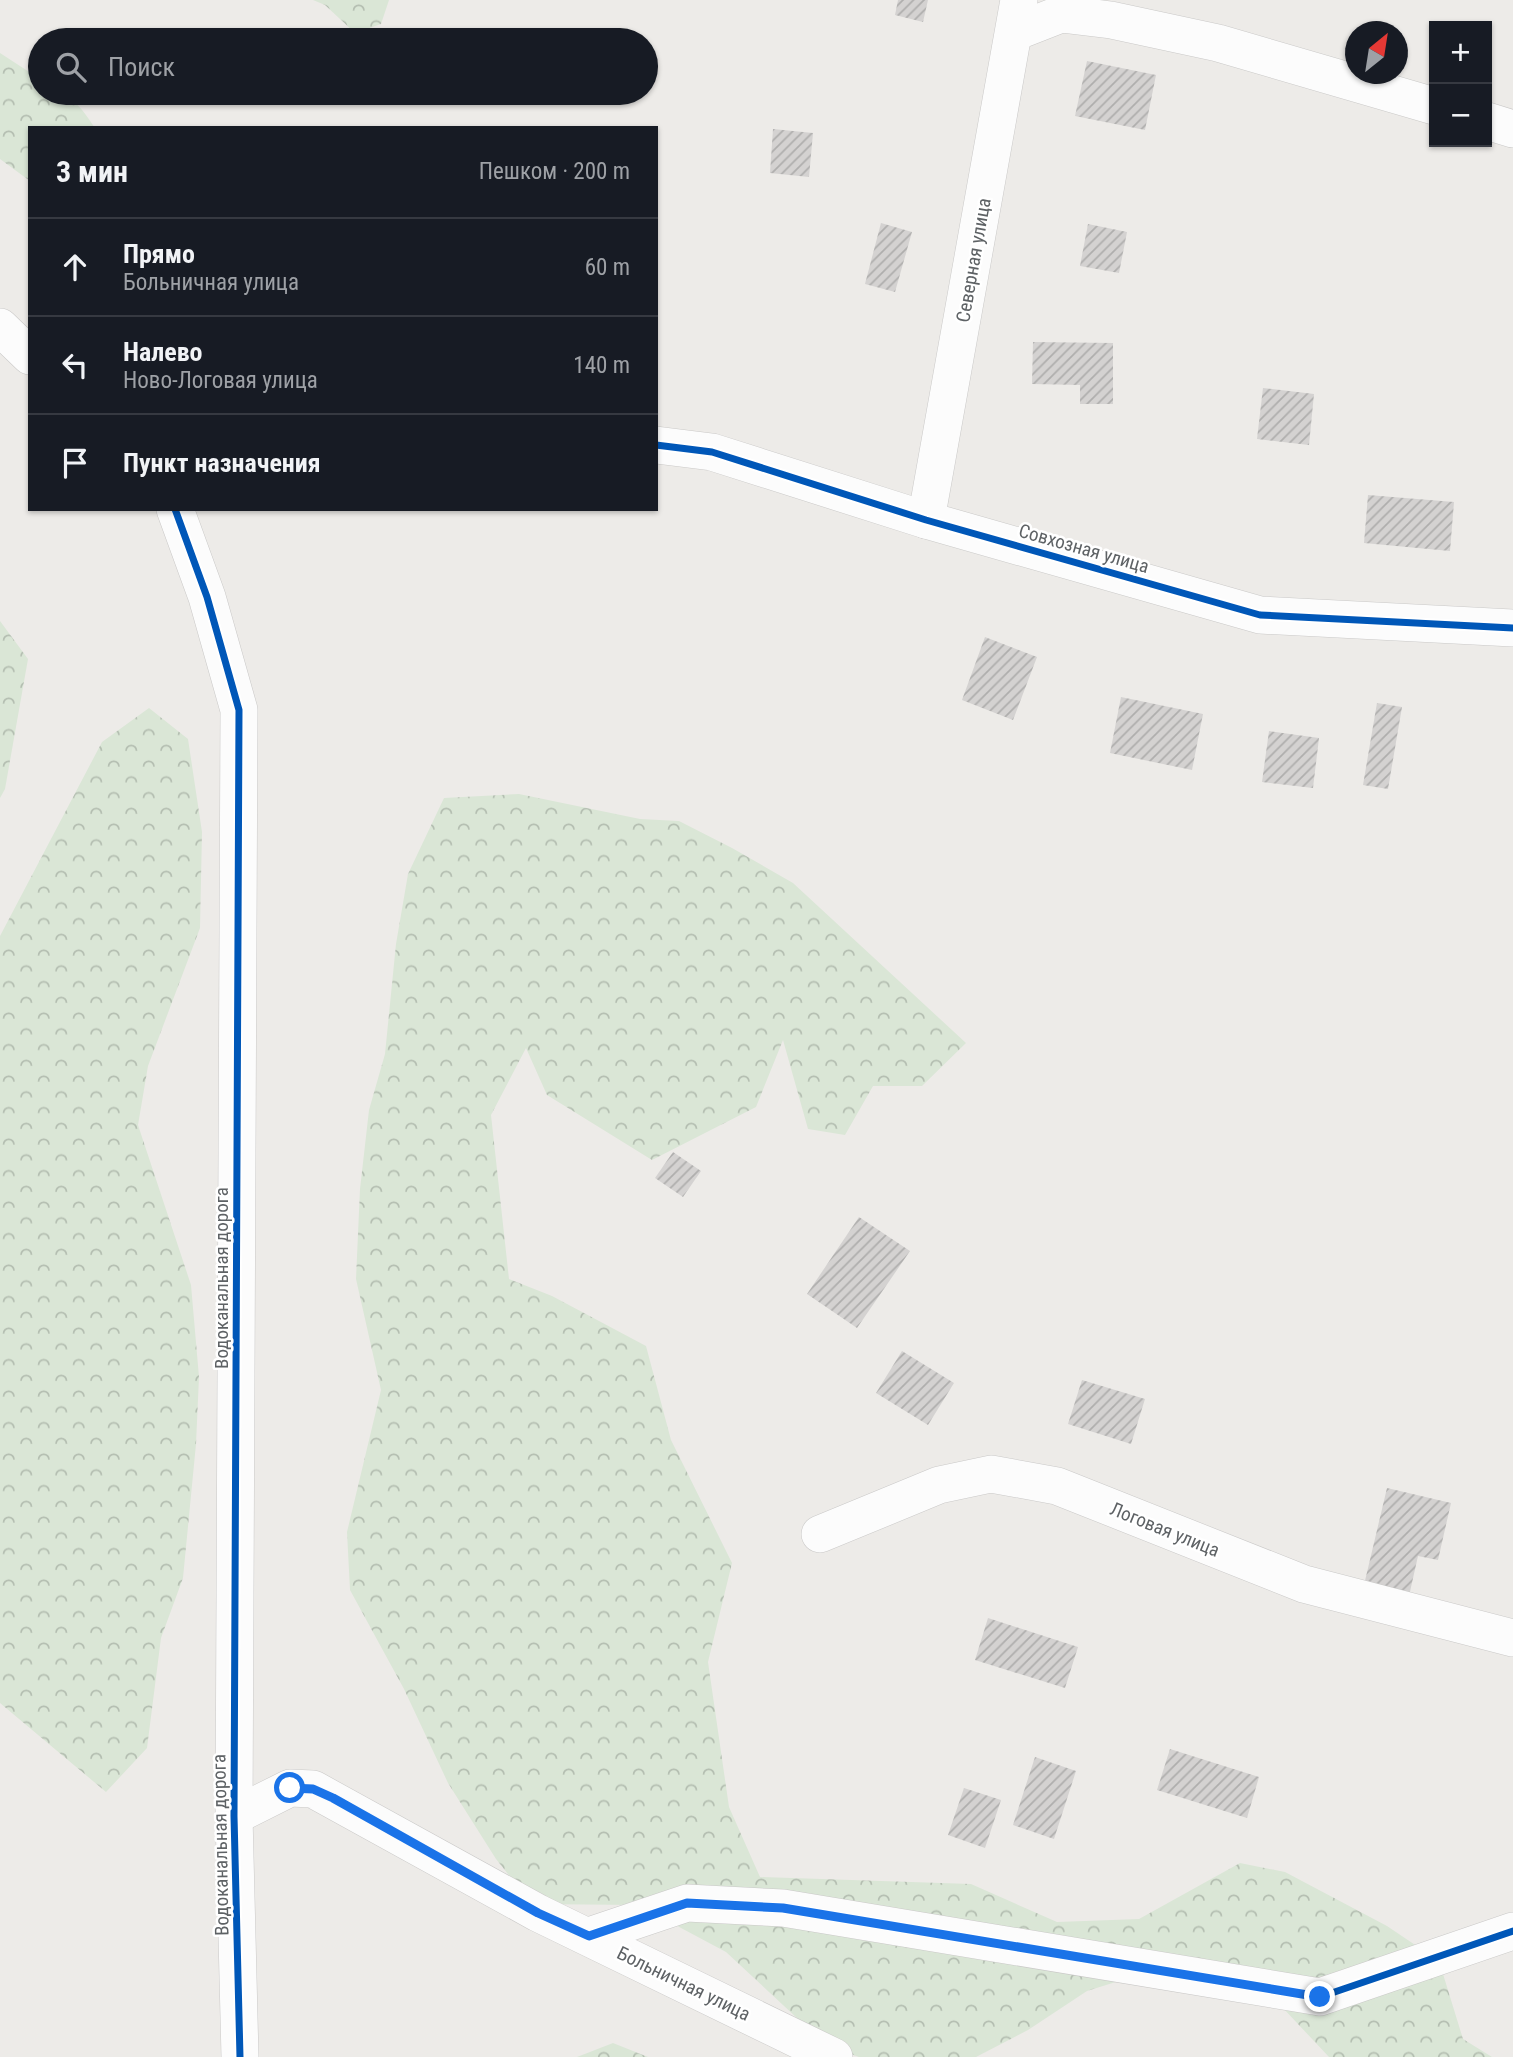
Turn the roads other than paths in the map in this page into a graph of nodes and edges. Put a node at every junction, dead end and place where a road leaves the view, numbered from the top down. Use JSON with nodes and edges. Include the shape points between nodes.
{"nodes":[{"id":1,"x":1017,"y":16,"type":"edge"},
{"id":2,"x":1429,"y":105,"type":"edge"},
{"id":3,"x":1492,"y":123,"type":"edge"},
{"id":4,"x":1513,"y":129,"type":"edge"},
{"id":5,"x":0,"y":327,"type":"edge"},
{"id":6,"x":28,"y":354,"type":"edge"},
{"id":7,"x":658,"y":445,"type":"edge"},
{"id":8,"x":176,"y":511,"type":"edge"},
{"id":9,"x":926,"y":520,"type":"junction"},
{"id":10,"x":1513,"y":628,"type":"edge"},
{"id":11,"x":820,"y":1534,"type":"dead end"},
{"id":12,"x":1513,"y":1638,"type":"edge"},
{"id":13,"x":234,"y":1816,"type":"junction"},
{"id":14,"x":1513,"y":1931,"type":"edge"},
{"id":15,"x":589,"y":1936,"type":"junction"},
{"id":16,"x":240,"y":2057,"type":"edge"},
{"id":17,"x":834,"y":2057,"type":"edge"}],
"edges":[{"from":1,"to":2,"type":"street","via":[[1061,14],[1111,20],[1218,43]]},
{"from":1,"to":9,"type":"street","name":"Северная улица"},
{"from":3,"to":4,"type":"street"},
{"from":5,"to":6,"type":"street"},
{"from":7,"to":9,"type":"street","name":"Совхозная улица","via":[[712,452]]},
{"from":8,"to":13,"type":"street","name":"Водоканальная дорога","via":[[207,597],[239,710]]},
{"from":9,"to":10,"type":"street","name":"Совхозная улица","via":[[1261,615]]},
{"from":11,"to":12,"type":"street","name":"Логовая улица","via":[[939,1485],[991,1474],[1057,1486],[1304,1584]]},
{"from":13,"to":15,"type":"street","name":"Больничная улица","via":[[290,1788],[313,1789],[538,1913]]},
{"from":13,"to":16,"type":"street","name":"Водоканальная дорога"},
{"from":14,"to":15,"type":"street","via":[[1320,1997],[783,1908],[687,1903]]},
{"from":15,"to":17,"type":"street","name":"Больничная улица"}]}
